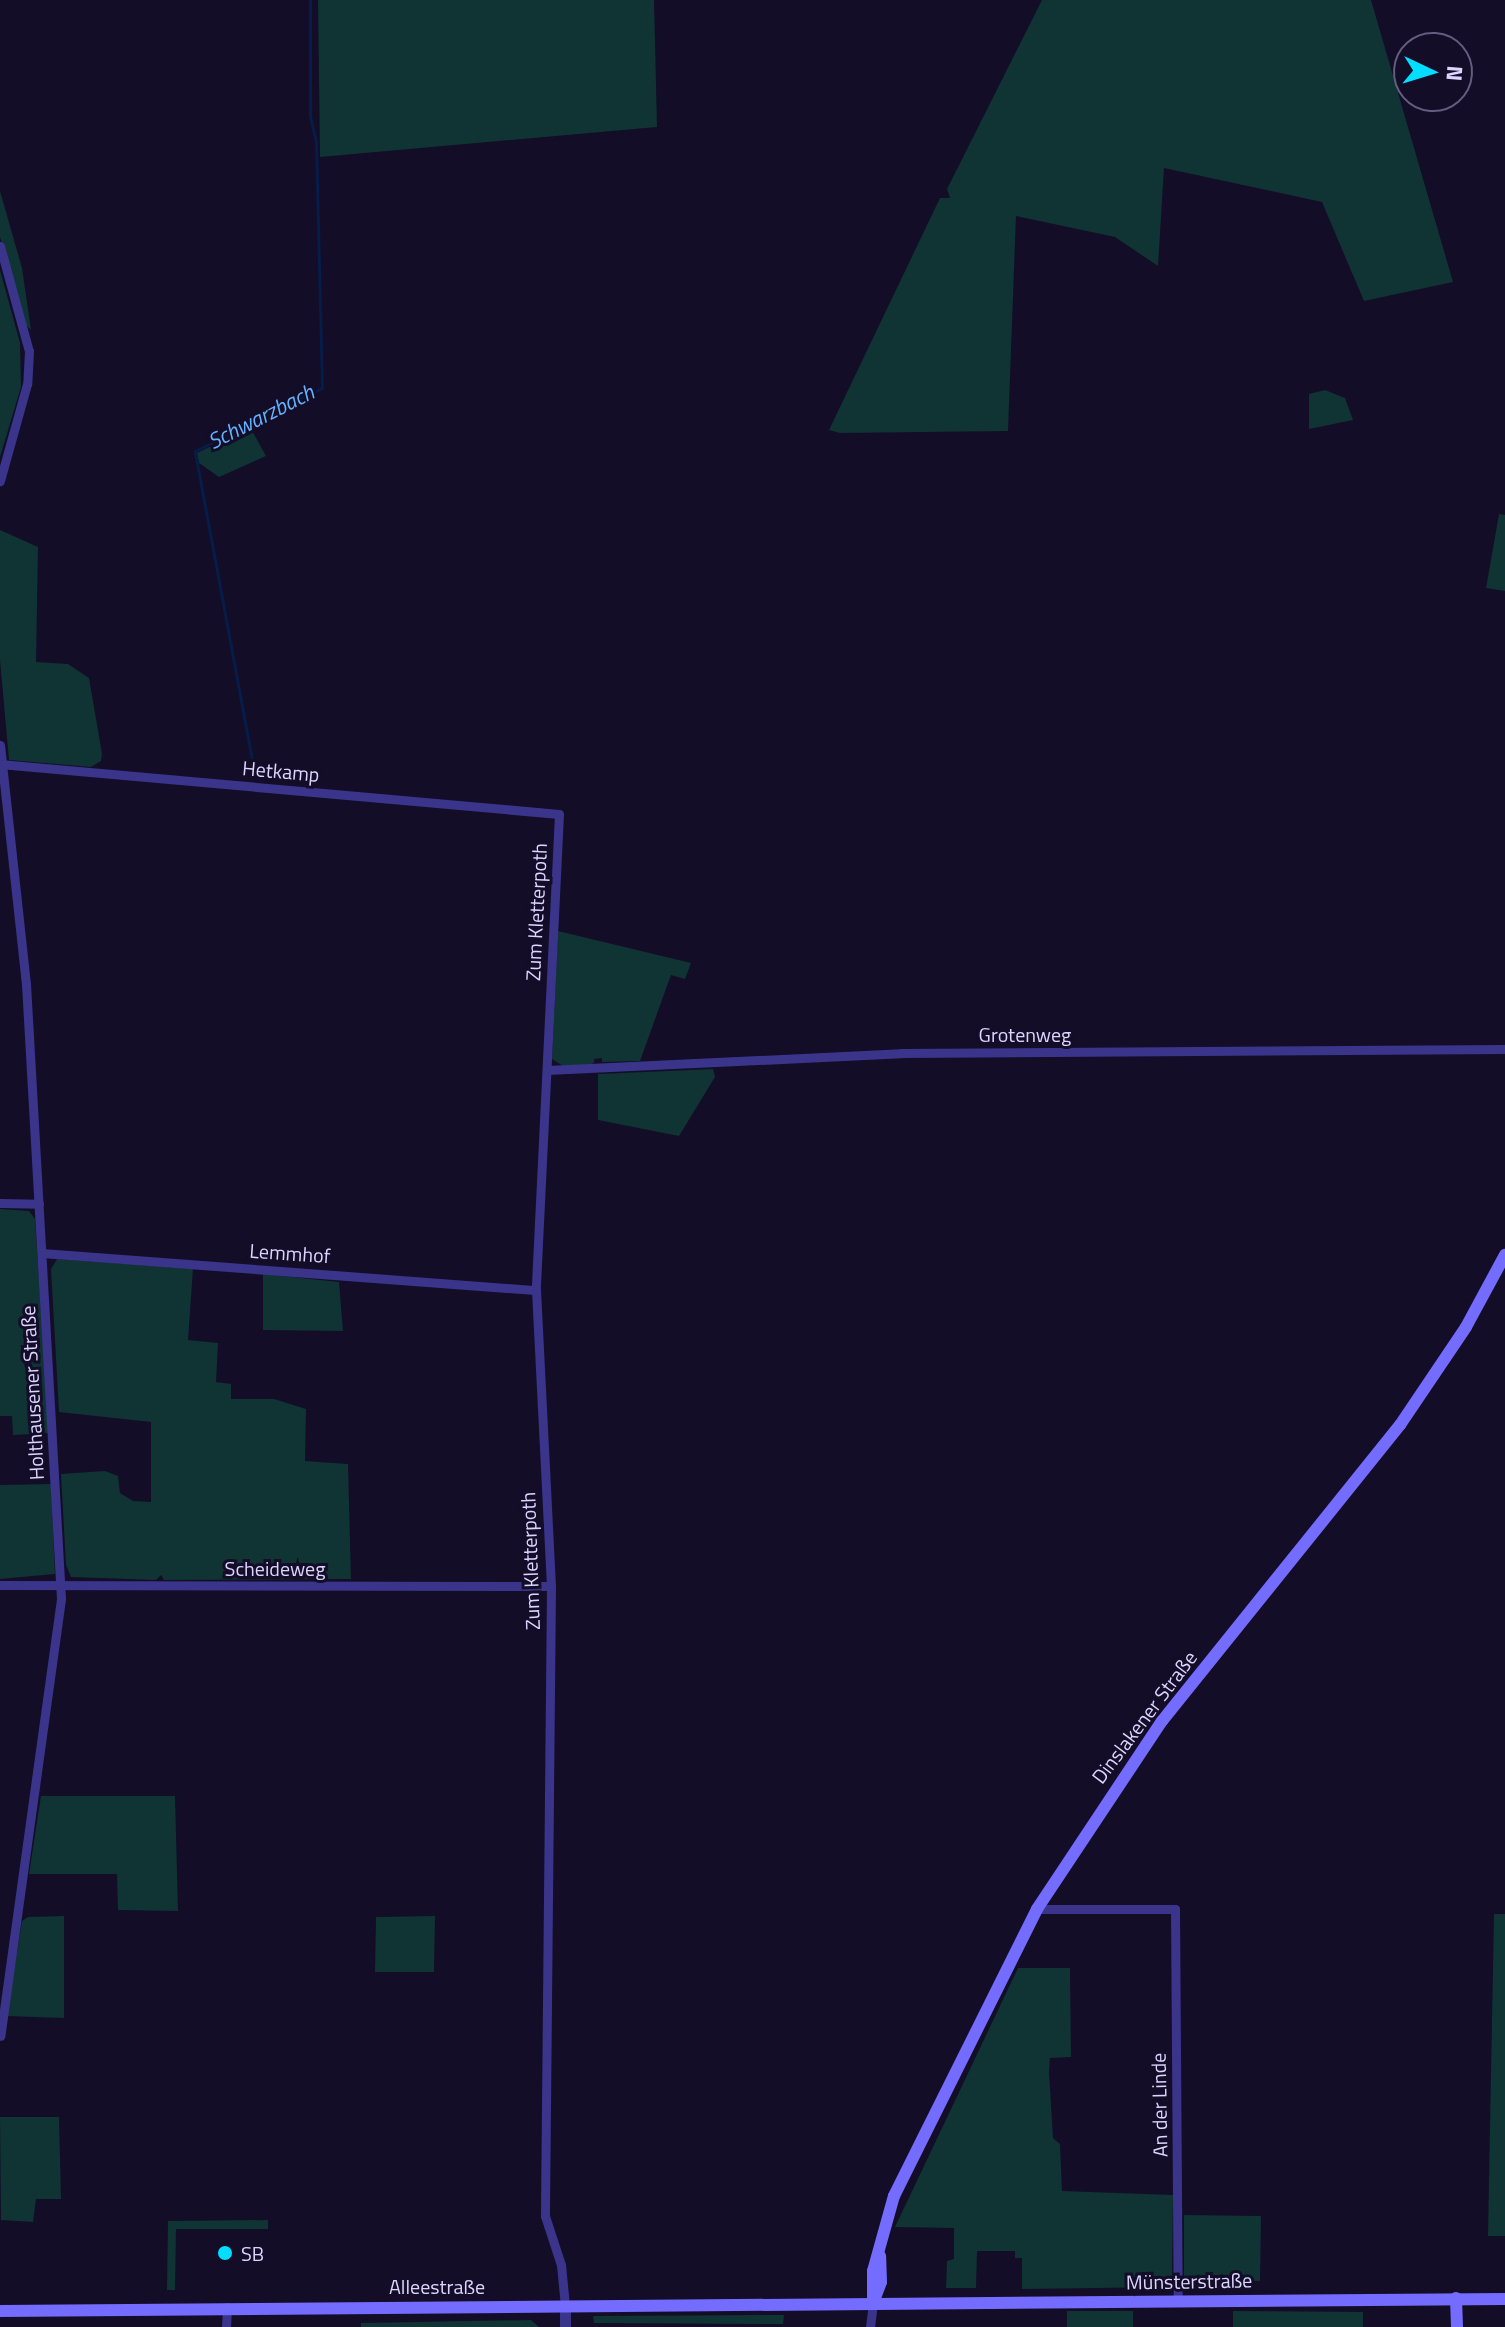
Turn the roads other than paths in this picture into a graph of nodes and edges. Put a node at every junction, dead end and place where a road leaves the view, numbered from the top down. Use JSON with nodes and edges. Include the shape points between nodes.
{"nodes":[{"id":1,"x":0,"y":246,"type":"edge"},
{"id":2,"x":0,"y":481,"type":"edge"},
{"id":3,"x":0,"y":745,"type":"edge"},
{"id":4,"x":1,"y":764,"type":"edge"},
{"id":5,"x":559,"y":814,"type":"joint"},
{"id":6,"x":1505,"y":1049,"type":"edge"},
{"id":7,"x":547,"y":1070,"type":"junction"},
{"id":8,"x":0,"y":1203,"type":"edge"},
{"id":9,"x":39,"y":1204,"type":"junction"},
{"id":10,"x":42,"y":1253,"type":"junction"},
{"id":11,"x":1505,"y":1255,"type":"edge"},
{"id":12,"x":536,"y":1290,"type":"junction"},
{"id":13,"x":0,"y":1585,"type":"edge"},
{"id":14,"x":61,"y":1585,"type":"junction"},
{"id":15,"x":551,"y":1586,"type":"junction"},
{"id":16,"x":1037,"y":1909,"type":"junction"},
{"id":17,"x":0,"y":2036,"type":"edge"},
{"id":18,"x":1456,"y":2298,"type":"junction"},
{"id":19,"x":1505,"y":2299,"type":"edge"},
{"id":20,"x":1178,"y":2302,"type":"junction"},
{"id":21,"x":873,"y":2303,"type":"junction"},
{"id":22,"x":565,"y":2306,"type":"junction"},
{"id":23,"x":227,"y":2307,"type":"junction"},
{"id":24,"x":0,"y":2311,"type":"edge"},
{"id":25,"x":226,"y":2327,"type":"edge"},
{"id":26,"x":565,"y":2327,"type":"edge"},
{"id":27,"x":870,"y":2327,"type":"edge"},
{"id":28,"x":1457,"y":2327,"type":"edge"}],
"edges":[{"from":1,"to":2,"type":"street","via":[[29,351],[27,384]]},
{"from":3,"to":4,"type":"street","name":"Holthausener Straße"},
{"from":4,"to":5,"type":"street","name":"Hetkamp"},
{"from":4,"to":9,"type":"street","name":"Holthausener Straße","via":[[26,984]]},
{"from":5,"to":7,"type":"street","name":"Zum Kletterpoth"},
{"from":6,"to":7,"type":"street","name":"Grotenweg","via":[[901,1053]]},
{"from":7,"to":12,"type":"street","name":"Zum Kletterpoth"},
{"from":8,"to":9,"type":"street"},
{"from":9,"to":10,"type":"street","name":"Holthausener Straße"},
{"from":10,"to":12,"type":"street","name":"Lemmhof"},
{"from":10,"to":14,"type":"street","name":"Holthausener Straße"},
{"from":11,"to":16,"type":"main road","name":"Dinslakener Straße","via":[[1466,1327],[1400,1425],[1162,1721]]},
{"from":12,"to":15,"type":"street","name":"Zum Kletterpoth"},
{"from":13,"to":14,"type":"street","name":"Scheideweg"},
{"from":14,"to":15,"type":"street","name":"Scheideweg"},
{"from":14,"to":17,"type":"street","name":"Holthausener Straße"},
{"from":15,"to":22,"type":"street","name":"Zum Kletterpoth","via":[[545,2216],[561,2265]]},
{"from":16,"to":20,"type":"street","name":"An der Linde","via":[[1175,1909]]},
{"from":16,"to":21,"type":"main road","name":"Dinslakener Straße","via":[[894,2196],[880,2242],[881,2282]]},
{"from":18,"to":19,"type":"main road","name":"Münsterstraße"},
{"from":18,"to":20,"type":"main road","name":"Münsterstraße"},
{"from":18,"to":28,"type":"main road"},
{"from":20,"to":21,"type":"main road","name":"Münsterstraße"},
{"from":21,"to":22,"type":"main road","name":"Alleestraße"},
{"from":21,"to":27,"type":"street"},
{"from":22,"to":23,"type":"main road","name":"Alleestraße"},
{"from":22,"to":26,"type":"street"},
{"from":23,"to":24,"type":"main road","name":"Alleestraße"},
{"from":23,"to":25,"type":"street"}]}
